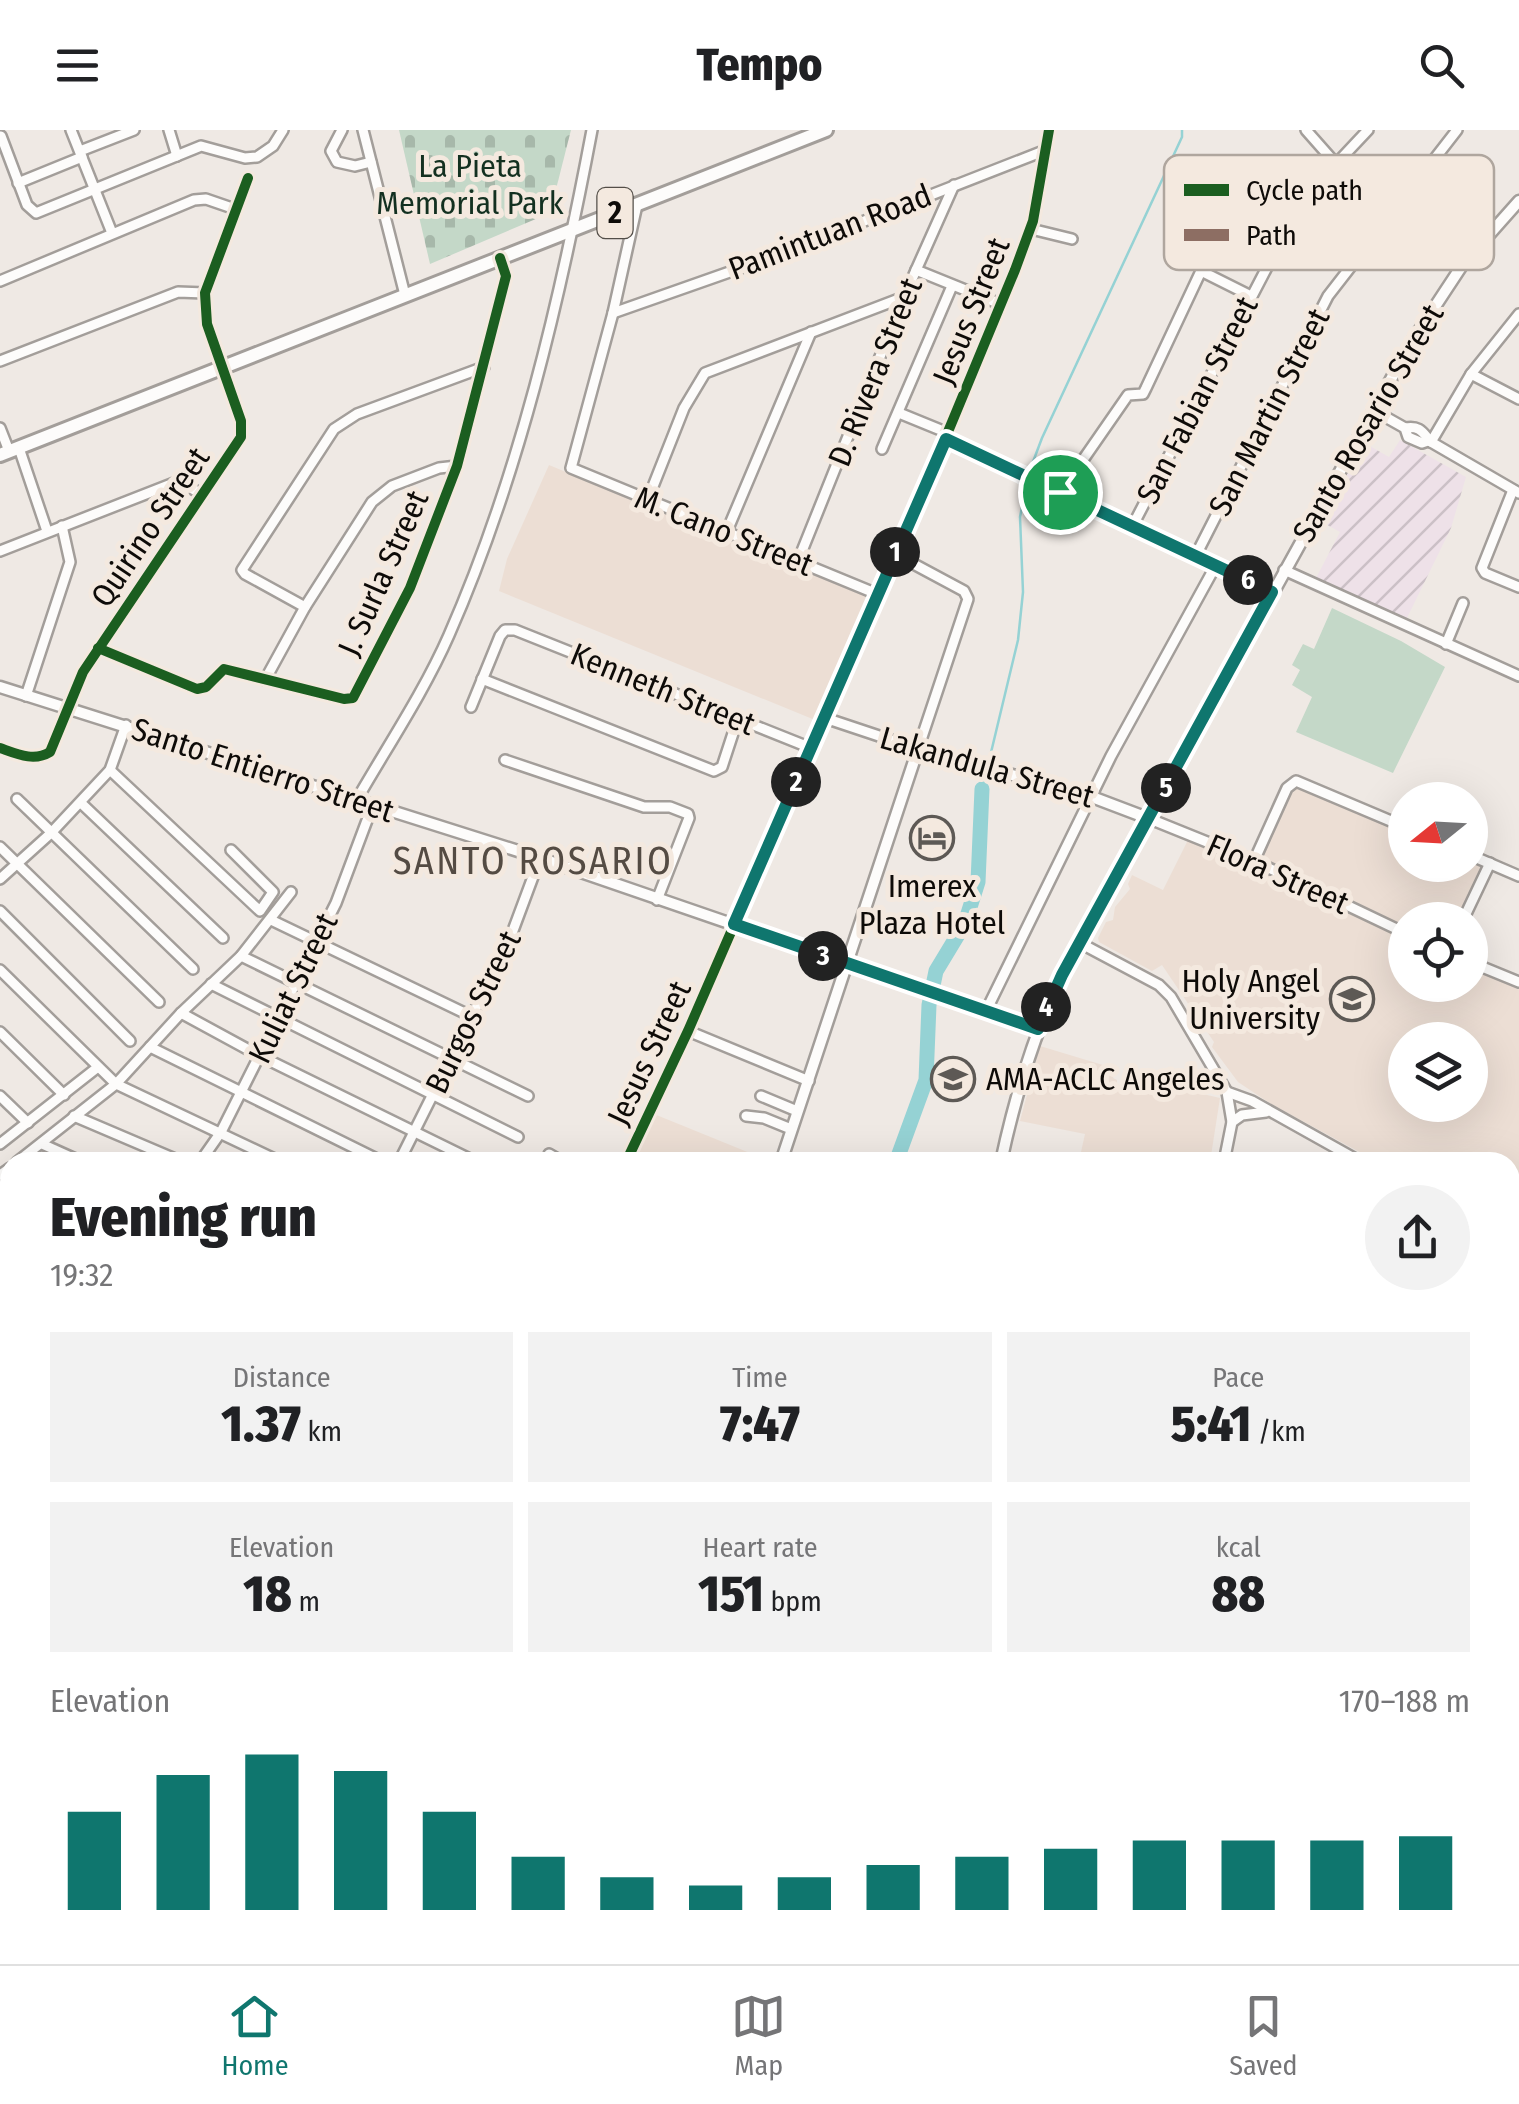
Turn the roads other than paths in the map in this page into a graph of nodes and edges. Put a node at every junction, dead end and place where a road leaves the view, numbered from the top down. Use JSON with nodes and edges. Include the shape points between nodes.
{"nodes":[{"id":1,"x":11,"y":130,"type":"edge"},
{"id":2,"x":71,"y":130,"type":"edge"},
{"id":3,"x":134,"y":130,"type":"edge"},
{"id":4,"x":169,"y":130,"type":"edge"},
{"id":5,"x":283,"y":130,"type":"edge"},
{"id":6,"x":342,"y":130,"type":"edge"},
{"id":7,"x":363,"y":130,"type":"edge"},
{"id":8,"x":592,"y":130,"type":"edge"},
{"id":9,"x":826,"y":130,"type":"edge"},
{"id":10,"x":1049,"y":130,"type":"edge"},
{"id":11,"x":1306,"y":130,"type":"edge"},
{"id":12,"x":1368,"y":130,"type":"edge"},
{"id":13,"x":1457,"y":130,"type":"edge"},
{"id":14,"x":1,"y":136,"type":"edge"},
{"id":15,"x":1046,"y":150,"type":"junction"},
{"id":16,"x":81,"y":154,"type":"junction"},
{"id":17,"x":1328,"y":155,"type":"edge"},
{"id":18,"x":1344,"y":155,"type":"edge"},
{"id":19,"x":1438,"y":155,"type":"edge"},
{"id":20,"x":177,"y":156,"type":"junction"},
{"id":21,"x":371,"y":162,"type":"junction"},
{"id":22,"x":248,"y":178,"type":"dead end"},
{"id":23,"x":18,"y":183,"type":"junction"},
{"id":24,"x":954,"y":184,"type":"junction"},
{"id":25,"x":95,"y":190,"type":"junction"},
{"id":26,"x":1519,"y":201,"type":"edge"},
{"id":27,"x":637,"y":205,"type":"junction"},
{"id":28,"x":235,"y":208,"type":"junction"},
{"id":29,"x":572,"y":230,"type":"junction"},
{"id":30,"x":1031,"y":230,"type":"junction"},
{"id":31,"x":1494,"y":230,"type":"edge"},
{"id":32,"x":112,"y":233,"type":"junction"},
{"id":33,"x":1072,"y":239,"type":"dead end"},
{"id":34,"x":500,"y":258,"type":"junction"},
{"id":35,"x":916,"y":270,"type":"junction"},
{"id":36,"x":1265,"y":270,"type":"edge"},
{"id":37,"x":1348,"y":270,"type":"edge"},
{"id":38,"x":1460,"y":270,"type":"edge"},
{"id":39,"x":1200,"y":271,"type":"joint"},
{"id":40,"x":0,"y":280,"type":"edge"},
{"id":41,"x":952,"y":286,"type":"junction"},
{"id":42,"x":205,"y":293,"type":"junction"},
{"id":43,"x":404,"y":295,"type":"junction"},
{"id":44,"x":1251,"y":296,"type":"junction"},
{"id":45,"x":904,"y":297,"type":"junction"},
{"id":46,"x":1000,"y":304,"type":"junction"},
{"id":47,"x":613,"y":313,"type":"junction"},
{"id":48,"x":1519,"y":314,"type":"edge"},
{"id":49,"x":811,"y":332,"type":"junction"},
{"id":50,"x":0,"y":361,"type":"edge"},
{"id":51,"x":222,"y":366,"type":"junction"},
{"id":52,"x":484,"y":368,"type":"junction"},
{"id":53,"x":1471,"y":374,"type":"junction"},
{"id":54,"x":1519,"y":399,"type":"edge"},
{"id":55,"x":1374,"y":410,"type":"junction"},
{"id":56,"x":898,"y":412,"type":"junction"},
{"id":57,"x":0,"y":428,"type":"edge"},
{"id":58,"x":947,"y":436,"type":"junction"},
{"id":59,"x":1429,"y":442,"type":"junction"},
{"id":60,"x":882,"y":449,"type":"dead end"},
{"id":61,"x":9,"y":451,"type":"edge"},
{"id":62,"x":457,"y":466,"type":"junction"},
{"id":63,"x":1060,"y":492,"type":"junction"},
{"id":64,"x":1516,"y":492,"type":"edge"},
{"id":65,"x":203,"y":495,"type":"junction"},
{"id":66,"x":648,"y":499,"type":"junction"},
{"id":67,"x":62,"y":526,"type":"junction"},
{"id":68,"x":1132,"y":526,"type":"junction"},
{"id":69,"x":47,"y":531,"type":"junction"},
{"id":70,"x":727,"y":531,"type":"junction"},
{"id":71,"x":0,"y":551,"type":"edge"},
{"id":72,"x":895,"y":554,"type":"junction"},
{"id":73,"x":1196,"y":555,"type":"junction"},
{"id":74,"x":798,"y":561,"type":"junction"},
{"id":75,"x":1216,"y":565,"type":"junction"},
{"id":76,"x":1284,"y":570,"type":"junction"},
{"id":77,"x":1519,"y":588,"type":"edge"},
{"id":78,"x":1272,"y":592,"type":"junction"},
{"id":79,"x":877,"y":594,"type":"junction"},
{"id":80,"x":1463,"y":603,"type":"dead end"},
{"id":81,"x":304,"y":607,"type":"junction"},
{"id":82,"x":1446,"y":644,"type":"junction"},
{"id":83,"x":98,"y":648,"type":"junction"},
{"id":84,"x":1519,"y":676,"type":"edge"},
{"id":85,"x":482,"y":679,"type":"junction"},
{"id":86,"x":265,"y":680,"type":"junction"},
{"id":87,"x":0,"y":687,"type":"edge"},
{"id":88,"x":26,"y":696,"type":"junction"},
{"id":89,"x":471,"y":706,"type":"dead end"},
{"id":90,"x":66,"y":710,"type":"junction"},
{"id":91,"x":738,"y":718,"type":"junction"},
{"id":92,"x":825,"y":718,"type":"junction"},
{"id":93,"x":126,"y":725,"type":"junction"},
{"id":94,"x":0,"y":748,"type":"edge"},
{"id":95,"x":811,"y":748,"type":"junction"},
{"id":96,"x":918,"y":749,"type":"junction"},
{"id":97,"x":506,"y":760,"type":"dead end"},
{"id":98,"x":110,"y":770,"type":"junction"},
{"id":99,"x":1092,"y":797,"type":"junction"},
{"id":100,"x":17,"y":799,"type":"dead end"},
{"id":101,"x":356,"y":801,"type":"junction"},
{"id":102,"x":81,"y":803,"type":"junction"},
{"id":103,"x":372,"y":807,"type":"junction"},
{"id":104,"x":1150,"y":818,"type":"junction"},
{"id":105,"x":1388,"y":820,"type":"edge"},
{"id":106,"x":51,"y":834,"type":"junction"},
{"id":107,"x":0,"y":847,"type":"edge"},
{"id":108,"x":231,"y":850,"type":"dead end"},
{"id":109,"x":540,"y":858,"type":"junction"},
{"id":110,"x":1254,"y":861,"type":"junction"},
{"id":111,"x":16,"y":862,"type":"junction"},
{"id":112,"x":1490,"y":863,"type":"joint"},
{"id":113,"x":1519,"y":876,"type":"edge"},
{"id":114,"x":0,"y":880,"type":"edge"},
{"id":115,"x":292,"y":892,"type":"dead end"},
{"id":116,"x":658,"y":900,"type":"junction"},
{"id":117,"x":1472,"y":902,"type":"edge"},
{"id":118,"x":0,"y":911,"type":"edge"},
{"id":119,"x":271,"y":920,"type":"junction"},
{"id":120,"x":734,"y":924,"type":"junction"},
{"id":121,"x":1388,"y":925,"type":"edge"},
{"id":122,"x":223,"y":938,"type":"dead end"},
{"id":123,"x":316,"y":944,"type":"junction"},
{"id":124,"x":1080,"y":944,"type":"junction"},
{"id":125,"x":241,"y":956,"type":"junction"},
{"id":126,"x":848,"y":965,"type":"junction"},
{"id":127,"x":193,"y":969,"type":"dead end"},
{"id":128,"x":1488,"y":969,"type":"edge"},
{"id":129,"x":0,"y":970,"type":"edge"},
{"id":130,"x":297,"y":982,"type":"junction"},
{"id":131,"x":1519,"y":982,"type":"edge"},
{"id":132,"x":211,"y":984,"type":"junction"},
{"id":133,"x":158,"y":1002,"type":"dead end"},
{"id":134,"x":986,"y":1011,"type":"junction"},
{"id":135,"x":182,"y":1013,"type":"junction"},
{"id":136,"x":278,"y":1016,"type":"junction"},
{"id":137,"x":473,"y":1017,"type":"junction"},
{"id":138,"x":1038,"y":1029,"type":"junction"},
{"id":139,"x":688,"y":1031,"type":"junction"},
{"id":140,"x":0,"y":1032,"type":"edge"},
{"id":141,"x":130,"y":1040,"type":"dead end"},
{"id":142,"x":150,"y":1047,"type":"junction"},
{"id":143,"x":260,"y":1056,"type":"junction"},
{"id":144,"x":453,"y":1058,"type":"junction"},
{"id":145,"x":98,"y":1066,"type":"junction"},
{"id":146,"x":809,"y":1081,"type":"junction"},
{"id":147,"x":116,"y":1084,"type":"junction"},
{"id":148,"x":242,"y":1091,"type":"junction"},
{"id":149,"x":1228,"y":1092,"type":"junction"},
{"id":150,"x":434,"y":1094,"type":"junction"},
{"id":151,"x":64,"y":1095,"type":"junction"},
{"id":152,"x":0,"y":1096,"type":"edge"},
{"id":153,"x":528,"y":1096,"type":"dead end"},
{"id":154,"x":761,"y":1096,"type":"dead end"},
{"id":155,"x":797,"y":1111,"type":"junction"},
{"id":156,"x":1268,"y":1112,"type":"junction"},
{"id":157,"x":74,"y":1116,"type":"junction"},
{"id":158,"x":746,"y":1116,"type":"dead end"},
{"id":159,"x":1232,"y":1122,"type":"junction"},
{"id":160,"x":28,"y":1123,"type":"junction"},
{"id":161,"x":791,"y":1129,"type":"junction"},
{"id":162,"x":415,"y":1131,"type":"junction"},
{"id":163,"x":221,"y":1132,"type":"junction"},
{"id":164,"x":518,"y":1137,"type":"dead end"},
{"id":165,"x":0,"y":1144,"type":"edge"},
{"id":166,"x":42,"y":1144,"type":"junction"},
{"id":167,"x":31,"y":1152,"type":"edge"},
{"id":168,"x":60,"y":1152,"type":"edge"},
{"id":169,"x":159,"y":1152,"type":"edge"},
{"id":170,"x":207,"y":1152,"type":"edge"},
{"id":171,"x":261,"y":1152,"type":"edge"},
{"id":172,"x":363,"y":1152,"type":"edge"},
{"id":173,"x":405,"y":1152,"type":"edge"},
{"id":174,"x":456,"y":1152,"type":"edge"},
{"id":175,"x":631,"y":1152,"type":"edge"},
{"id":176,"x":783,"y":1152,"type":"edge"},
{"id":177,"x":1003,"y":1152,"type":"edge"},
{"id":178,"x":1226,"y":1152,"type":"edge"},
{"id":179,"x":1342,"y":1152,"type":"edge"}],
"edges":[{"from":1,"to":14,"type":"street"},
{"from":2,"to":16,"type":"street"},
{"from":3,"to":16,"type":"street"},
{"from":4,"to":20,"type":"street"},
{"from":5,"to":20,"type":"street","via":[[264,154],[245,158],[201,146]]},
{"from":6,"to":21,"type":"street","via":[[331,150],[337,162]]},
{"from":7,"to":21,"type":"street"},
{"from":8,"to":29,"type":"street"},
{"from":9,"to":27,"type":"highway","number":"2"},
{"from":10,"to":15,"type":"street","name":"Jesus Street"},
{"from":11,"to":17,"type":"street"},
{"from":12,"to":18,"type":"street","name":"San Fabian Street"},
{"from":13,"to":19,"type":"street","name":"San Martin Street"},
{"from":14,"to":23,"type":"street"},
{"from":15,"to":24,"type":"street","name":"Pamintuan Road"},
{"from":15,"to":30,"type":"street","name":"Jesus Street"},
{"from":16,"to":23,"type":"street"},
{"from":16,"to":25,"type":"street"},
{"from":20,"to":25,"type":"street"},
{"from":21,"to":43,"type":"street"},
{"from":22,"to":28,"type":"street"},
{"from":23,"to":25,"type":"street","via":[[33,212]]},
{"from":24,"to":35,"type":"street","name":"D. Rivera Street"},
{"from":24,"to":47,"type":"street","name":"Pamintuan Road"},
{"from":25,"to":32,"type":"street"},
{"from":26,"to":31,"type":"main road","name":"Santo Rosario Street"},
{"from":27,"to":29,"type":"highway","number":"2"},
{"from":27,"to":47,"type":"street"},
{"from":28,"to":32,"type":"street","via":[[201,199]]},
{"from":28,"to":42,"type":"street"},
{"from":29,"to":34,"type":"highway","number":"2"},
{"from":29,"to":101,"type":"street","via":[[480,561],[448,640]]},
{"from":30,"to":33,"type":"street"},
{"from":30,"to":46,"type":"street","name":"Jesus Street"},
{"from":32,"to":40,"type":"street"},
{"from":34,"to":43,"type":"highway","number":"2"},
{"from":34,"to":52,"type":"street","name":"J. Surla Street","via":[[506,276]]},
{"from":35,"to":41,"type":"street"},
{"from":35,"to":45,"type":"street","name":"D. Rivera Street"},
{"from":36,"to":44,"type":"street","name":"San Fabian Street"},
{"from":37,"to":73,"type":"street","name":"San Martin Street","via":[[1328,296]]},
{"from":38,"to":55,"type":"main road","name":"Santo Rosario Street"},
{"from":39,"to":44,"type":"street"},
{"from":39,"to":63,"type":"street","via":[[1146,388],[1128,395]]},
{"from":41,"to":46,"type":"street"},
{"from":41,"to":56,"type":"street"},
{"from":42,"to":50,"type":"street","via":[[178,292]]},
{"from":42,"to":51,"type":"street","name":"Quirino Street"},
{"from":43,"to":51,"type":"highway","number":"2"},
{"from":44,"to":68,"type":"street","name":"San Fabian Street"},
{"from":45,"to":49,"type":"street"},
{"from":45,"to":74,"type":"street","name":"D. Rivera Street"},
{"from":46,"to":58,"type":"street","name":"Jesus Street"},
{"from":47,"to":66,"type":"street","name":"M. Cano Street","via":[[571,468]]},
{"from":48,"to":53,"type":"street"},
{"from":49,"to":66,"type":"street","via":[[705,373]]},
{"from":49,"to":70,"type":"street"},
{"from":51,"to":61,"type":"highway","number":"2"},
{"from":51,"to":65,"type":"street","name":"Quirino Street","via":[[243,430]]},
{"from":52,"to":62,"type":"street","name":"J. Surla Street"},
{"from":52,"to":81,"type":"street","via":[[341,423],[244,565],[245,574]]},
{"from":53,"to":54,"type":"street"},
{"from":53,"to":59,"type":"street"},
{"from":55,"to":59,"type":"street","via":[[1422,430]]},
{"from":55,"to":76,"type":"main road","name":"Santo Rosario Street"},
{"from":56,"to":58,"type":"street"},
{"from":56,"to":60,"type":"street"},
{"from":57,"to":61,"type":"street"},
{"from":58,"to":63,"type":"street"},
{"from":58,"to":72,"type":"street","name":"Jesus Street"},
{"from":59,"to":64,"type":"street"},
{"from":61,"to":69,"type":"street"},
{"from":62,"to":81,"type":"street","via":[[385,490]]},
{"from":62,"to":86,"type":"street","name":"J. Surla Street","via":[[410,588],[353,698]]},
{"from":63,"to":68,"type":"street"},
{"from":64,"to":77,"type":"street","via":[[1482,563],[1485,573]]},
{"from":65,"to":67,"type":"street","via":[[178,481]]},
{"from":65,"to":83,"type":"street","name":"Quirino Street"},
{"from":66,"to":70,"type":"street","name":"M. Cano Street"},
{"from":67,"to":69,"type":"street"},
{"from":67,"to":88,"type":"street","via":[[69,567]]},
{"from":68,"to":73,"type":"street"},
{"from":69,"to":71,"type":"street"},
{"from":70,"to":74,"type":"street","name":"M. Cano Street"},
{"from":72,"to":79,"type":"street","name":"Jesus Street"},
{"from":72,"to":96,"type":"street","via":[[967,594]]},
{"from":73,"to":75,"type":"street"},
{"from":74,"to":79,"type":"street","name":"M. Cano Street"},
{"from":75,"to":78,"type":"street"},
{"from":75,"to":99,"type":"street"},
{"from":76,"to":78,"type":"main road","name":"Santo Rosario Street"},
{"from":76,"to":82,"type":"street"},
{"from":78,"to":104,"type":"main road","name":"Santo Rosario Street"},
{"from":79,"to":92,"type":"street","name":"Jesus Street"},
{"from":80,"to":82,"type":"street"},
{"from":81,"to":86,"type":"street"},
{"from":82,"to":84,"type":"street"},
{"from":83,"to":86,"type":"street","name":"J. Surla Street","via":[[196,690],[224,669]]},
{"from":83,"to":90,"type":"street","name":"Quirino Street"},
{"from":85,"to":89,"type":"street"},
{"from":85,"to":91,"type":"street","name":"Kenneth Street","via":[[502,633],[515,630]]},
{"from":85,"to":91,"type":"street","via":[[714,771],[722,767]]},
{"from":87,"to":88,"type":"main road","name":"Santo Entierro Street"},
{"from":88,"to":90,"type":"main road","name":"Santo Entierro Street"},
{"from":90,"to":93,"type":"main road","name":"Santo Entierro Street"},
{"from":90,"to":94,"type":"street","name":"Quirino Street","via":[[42,757]]},
{"from":91,"to":95,"type":"street","name":"Kenneth Street"},
{"from":92,"to":95,"type":"street","name":"Jesus Street"},
{"from":92,"to":96,"type":"street","name":"Lakandula Street"},
{"from":93,"to":98,"type":"street"},
{"from":93,"to":101,"type":"main road","name":"Santo Entierro Street"},
{"from":95,"to":120,"type":"street","name":"Jesus Street"},
{"from":96,"to":99,"type":"main road","name":"Lakandula Street"},
{"from":96,"to":126,"type":"main road"},
{"from":97,"to":116,"type":"street","via":[[644,808],[670,806],[688,814]]},
{"from":98,"to":102,"type":"street"},
{"from":98,"to":108,"type":"street","via":[[260,911],[272,892]]},
{"from":99,"to":104,"type":"main road","name":"Lakandula Street"},
{"from":99,"to":134,"type":"street"},
{"from":100,"to":106,"type":"street"},
{"from":101,"to":103,"type":"main road","name":"Santo Entierro Street"},
{"from":102,"to":106,"type":"street"},
{"from":102,"to":122,"type":"street"},
{"from":103,"to":109,"type":"main road","name":"Santo Entierro Street"},
{"from":103,"to":123,"type":"street","name":"Kuliat Street"},
{"from":104,"to":110,"type":"street","name":"Flora Street"},
{"from":104,"to":124,"type":"main road","name":"Santo Rosario Street"},
{"from":105,"to":110,"type":"street","via":[[1296,781]]},
{"from":106,"to":111,"type":"street"},
{"from":106,"to":127,"type":"street"},
{"from":107,"to":111,"type":"street"},
{"from":109,"to":116,"type":"main road","name":"Santo Entierro Street"},
{"from":109,"to":137,"type":"street","name":"Burgos Street"},
{"from":110,"to":121,"type":"street","name":"Flora Street"},
{"from":111,"to":114,"type":"street"},
{"from":111,"to":133,"type":"street"},
{"from":112,"to":113,"type":"street"},
{"from":112,"to":117,"type":"street"},
{"from":115,"to":119,"type":"street"},
{"from":116,"to":120,"type":"main road","name":"Santo Entierro Street"},
{"from":118,"to":141,"type":"street"},
{"from":119,"to":123,"type":"street"},
{"from":119,"to":125,"type":"street"},
{"from":120,"to":126,"type":"main road","name":"Santo Entierro Street"},
{"from":120,"to":139,"type":"street","name":"Jesus Street"},
{"from":123,"to":130,"type":"street","name":"Kuliat Street"},
{"from":123,"to":137,"type":"street"},
{"from":124,"to":138,"type":"main road","name":"Santo Rosario Street"},
{"from":124,"to":149,"type":"street","via":[[1159,985]]},
{"from":125,"to":130,"type":"street"},
{"from":125,"to":132,"type":"street"},
{"from":126,"to":134,"type":"main road","name":"Santo Entierro Street"},
{"from":126,"to":146,"type":"main road"},
{"from":128,"to":131,"type":"street"},
{"from":129,"to":145,"type":"street"},
{"from":130,"to":136,"type":"street","name":"Kuliat Street"},
{"from":130,"to":144,"type":"street"},
{"from":132,"to":135,"type":"street"},
{"from":132,"to":136,"type":"street"},
{"from":134,"to":138,"type":"main road","name":"Santo Entierro Street"},
{"from":135,"to":142,"type":"street"},
{"from":135,"to":143,"type":"street"},
{"from":136,"to":143,"type":"street","name":"Kuliat Street"},
{"from":136,"to":150,"type":"street"},
{"from":137,"to":144,"type":"street","name":"Burgos Street"},
{"from":138,"to":177,"type":"main road","name":"Santo Rosario Street"},
{"from":139,"to":146,"type":"street"},
{"from":139,"to":175,"type":"street","name":"Jesus Street"},
{"from":140,"to":151,"type":"street"},
{"from":142,"to":147,"type":"street"},
{"from":142,"to":148,"type":"street"},
{"from":143,"to":148,"type":"street","name":"Kuliat Street"},
{"from":143,"to":162,"type":"street"},
{"from":144,"to":150,"type":"street","name":"Burgos Street"},
{"from":144,"to":153,"type":"street"},
{"from":145,"to":147,"type":"street"},
{"from":145,"to":151,"type":"street"},
{"from":146,"to":155,"type":"main road"},
{"from":147,"to":157,"type":"street"},
{"from":147,"to":163,"type":"street"},
{"from":148,"to":163,"type":"street","name":"Kuliat Street"},
{"from":148,"to":172,"type":"street"},
{"from":149,"to":156,"type":"street"},
{"from":149,"to":159,"type":"street"},
{"from":150,"to":162,"type":"street","name":"Burgos Street"},
{"from":150,"to":164,"type":"street"},
{"from":151,"to":160,"type":"street"},
{"from":152,"to":160,"type":"street"},
{"from":154,"to":155,"type":"street"},
{"from":155,"to":161,"type":"main road"},
{"from":156,"to":159,"type":"street"},
{"from":156,"to":179,"type":"street"},
{"from":157,"to":166,"type":"street"},
{"from":157,"to":169,"type":"street"},
{"from":158,"to":161,"type":"street"},
{"from":159,"to":178,"type":"street"},
{"from":160,"to":165,"type":"street"},
{"from":161,"to":176,"type":"main road"},
{"from":162,"to":173,"type":"street","name":"Burgos Street"},
{"from":162,"to":174,"type":"street"},
{"from":163,"to":170,"type":"street","name":"Kuliat Street"},
{"from":163,"to":171,"type":"street"},
{"from":166,"to":167,"type":"street"},
{"from":166,"to":168,"type":"street"}]}
